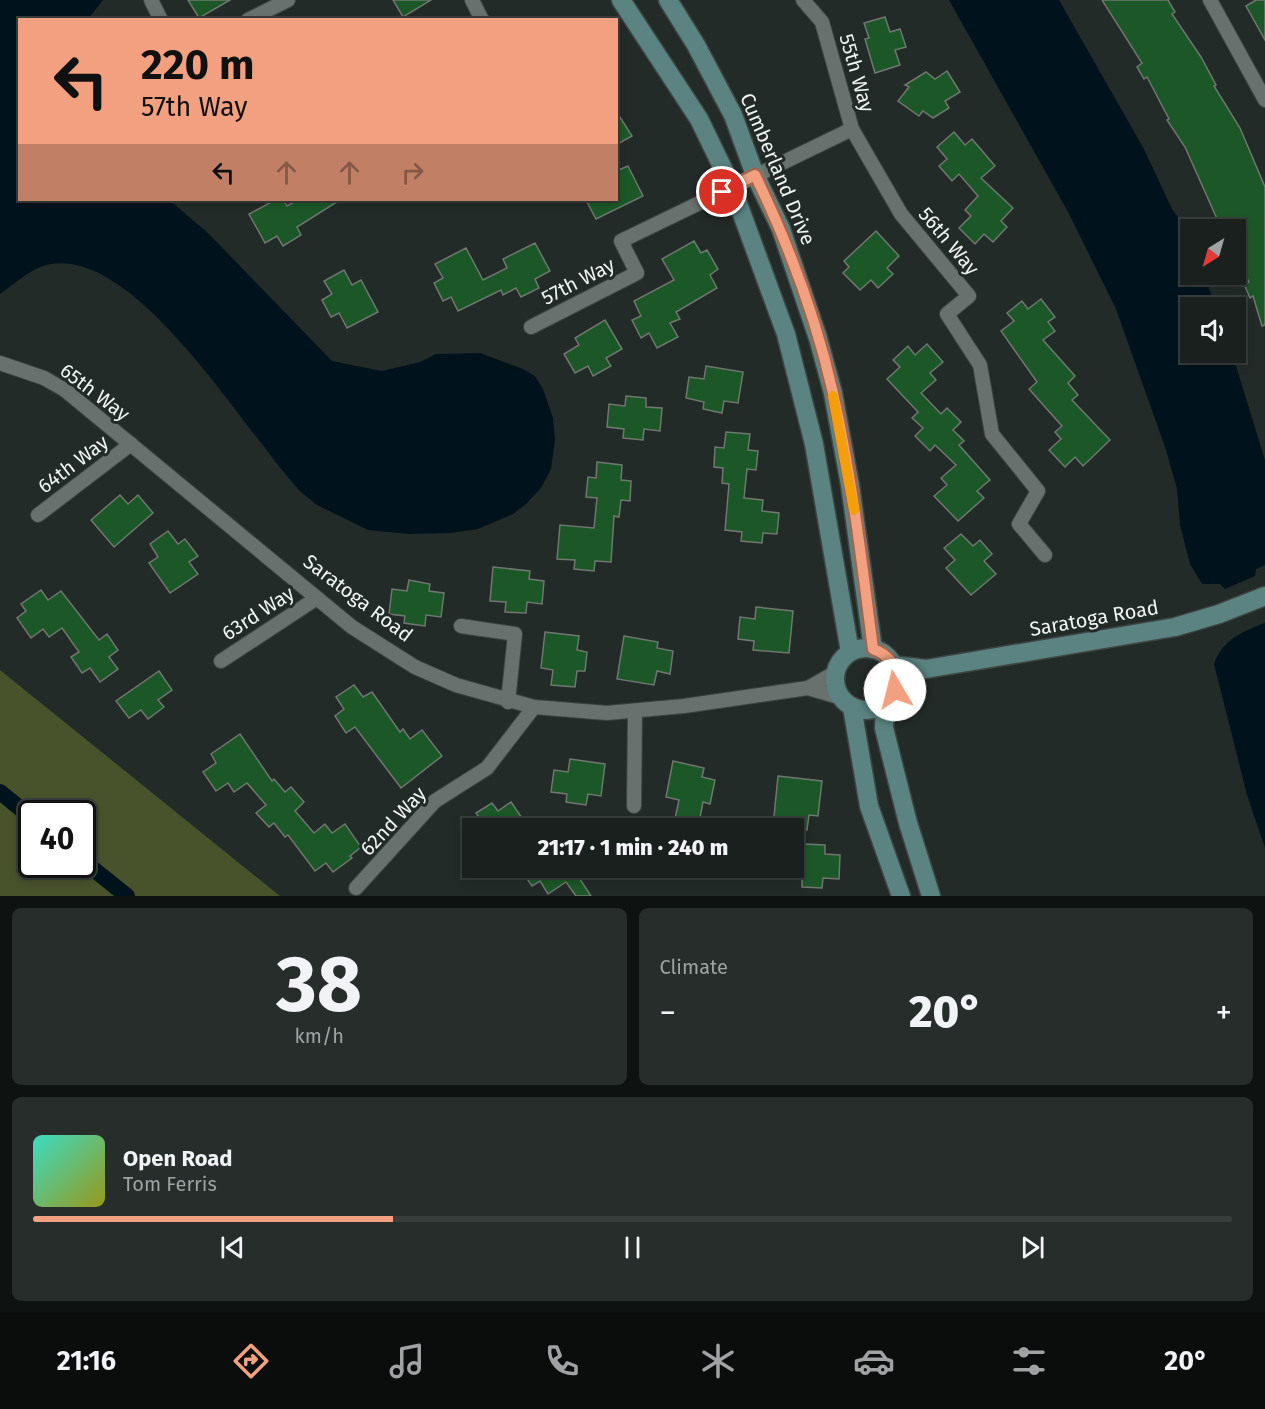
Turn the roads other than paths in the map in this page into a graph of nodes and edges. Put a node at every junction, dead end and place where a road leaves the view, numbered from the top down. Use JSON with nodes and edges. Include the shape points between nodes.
{"nodes":[{"id":1,"x":151,"y":0,"type":"edge"},
{"id":2,"x":288,"y":0,"type":"edge"},
{"id":3,"x":472,"y":0,"type":"edge"},
{"id":4,"x":621,"y":0,"type":"edge"},
{"id":5,"x":668,"y":0,"type":"edge"},
{"id":6,"x":803,"y":0,"type":"edge"},
{"id":7,"x":1210,"y":0,"type":"edge"},
{"id":8,"x":160,"y":18,"type":"edge"},
{"id":9,"x":252,"y":18,"type":"edge"},
{"id":10,"x":481,"y":18,"type":"edge"},
{"id":11,"x":1265,"y":100,"type":"edge"},
{"id":12,"x":852,"y":129,"type":"junction"},
{"id":13,"x":755,"y":175,"type":"junction"},
{"id":14,"x":732,"y":187,"type":"junction"},
{"id":15,"x":531,"y":327,"type":"dead end"},
{"id":16,"x":0,"y":363,"type":"edge"},
{"id":17,"x":131,"y":444,"type":"junction"},
{"id":18,"x":38,"y":515,"type":"dead end"},
{"id":19,"x":1045,"y":555,"type":"dead end"},
{"id":20,"x":1265,"y":596,"type":"edge"},
{"id":21,"x":317,"y":598,"type":"junction"},
{"id":22,"x":461,"y":626,"type":"dead end"},
{"id":23,"x":873,"y":649,"type":"junction"},
{"id":24,"x":850,"y":652,"type":"junction"},
{"id":25,"x":221,"y":661,"type":"dead end"},
{"id":26,"x":893,"y":664,"type":"junction"},
{"id":27,"x":926,"y":669,"type":"junction"},
{"id":28,"x":836,"y":672,"type":"junction"},
{"id":29,"x":808,"y":688,"type":"junction"},
{"id":30,"x":890,"y":697,"type":"junction"},
{"id":31,"x":508,"y":702,"type":"junction"},
{"id":32,"x":847,"y":702,"type":"junction"},
{"id":33,"x":534,"y":707,"type":"junction"},
{"id":34,"x":634,"y":712,"type":"junction"},
{"id":35,"x":634,"y":806,"type":"dead end"},
{"id":36,"x":356,"y":888,"type":"dead end"},
{"id":37,"x":901,"y":896,"type":"edge"},
{"id":38,"x":931,"y":896,"type":"edge"}],
"edges":[{"from":1,"to":8,"type":"street"},
{"from":2,"to":9,"type":"street"},
{"from":3,"to":10,"type":"street"},
{"from":4,"to":14,"type":"street","via":[[699,118]]},
{"from":5,"to":13,"type":"street","name":"Cumberland Drive","via":[[732,116]]},
{"from":6,"to":12,"type":"street","name":"55th Way","via":[[822,22]]},
{"from":7,"to":11,"type":"street"},
{"from":12,"to":13,"type":"street","name":"55th Way"},
{"from":12,"to":19,"type":"street","name":"56th Way","via":[[901,214],[969,296],[946,314],[981,365],[992,434],[1038,491],[1020,524]]},
{"from":13,"to":14,"type":"street","name":"57th Way"},
{"from":13,"to":23,"type":"street","name":"Cumberland Drive","via":[[781,229],[833,393]]},
{"from":14,"to":15,"type":"street","name":"57th Way","via":[[621,241],[637,273]]},
{"from":14,"to":24,"type":"street","via":[[786,334],[814,444]]},
{"from":16,"to":17,"type":"street","name":"65th Way","via":[[44,378],[65,390]]},
{"from":17,"to":18,"type":"street","name":"64th Way"},
{"from":17,"to":21,"type":"street","name":"Saratoga Road"},
{"from":20,"to":27,"type":"street","name":"Saratoga Road","via":[[1175,627]]},
{"from":21,"to":25,"type":"street","name":"63rd Way"},
{"from":21,"to":31,"type":"street","name":"Saratoga Road","via":[[377,644],[415,667]]},
{"from":22,"to":31,"type":"street","via":[[515,634]]},
{"from":23,"to":24,"type":"street"},
{"from":23,"to":26,"type":"street"},
{"from":24,"to":28,"type":"street"},
{"from":26,"to":27,"type":"street","name":"Saratoga Road"},
{"from":26,"to":30,"type":"street","via":[[897,673]]},
{"from":27,"to":30,"type":"street","name":"Saratoga Road"},
{"from":28,"to":29,"type":"street","name":"Saratoga Road"},
{"from":28,"to":32,"type":"street","via":[[836,685]]},
{"from":29,"to":32,"type":"street","name":"Saratoga Road"},
{"from":29,"to":34,"type":"street","name":"Saratoga Road"},
{"from":30,"to":32,"type":"street","via":[[869,710]]},
{"from":30,"to":38,"type":"street","via":[[884,728]]},
{"from":31,"to":33,"type":"street","name":"Saratoga Road"},
{"from":32,"to":37,"type":"street","via":[[869,806]]},
{"from":33,"to":34,"type":"street","name":"Saratoga Road"},
{"from":33,"to":36,"type":"street","name":"62nd Way","via":[[487,768],[435,801]]},
{"from":34,"to":35,"type":"street"}]}
